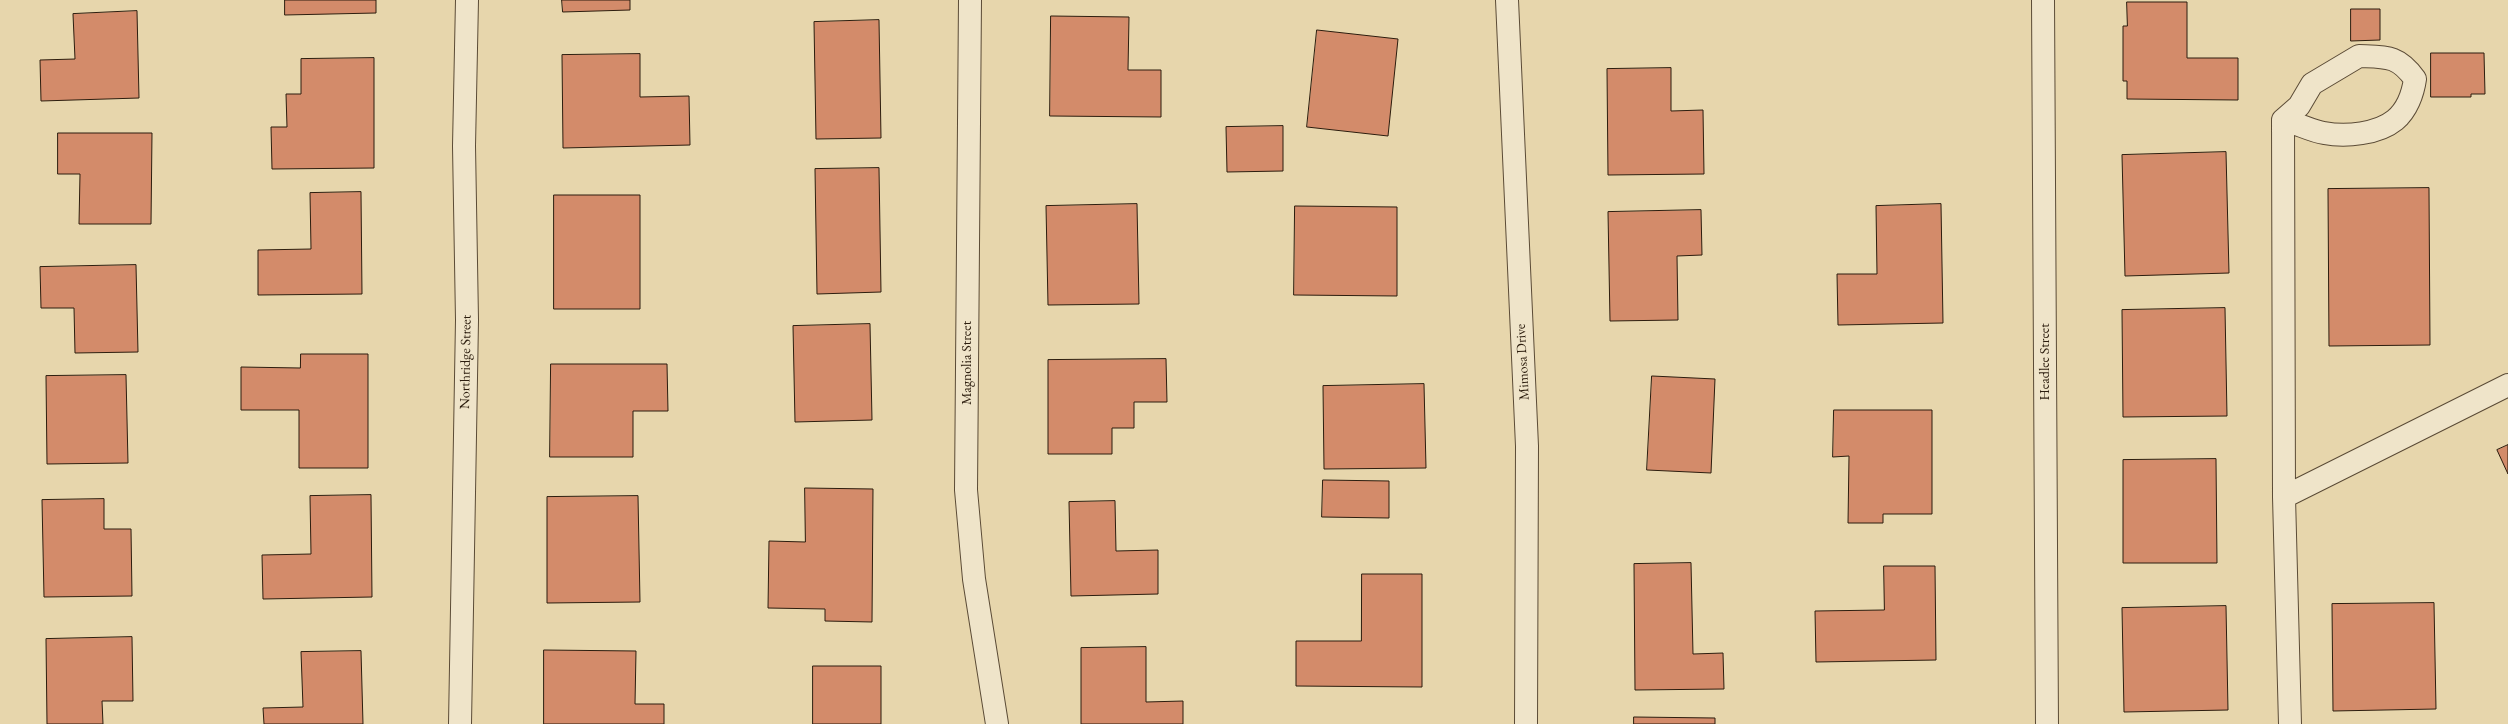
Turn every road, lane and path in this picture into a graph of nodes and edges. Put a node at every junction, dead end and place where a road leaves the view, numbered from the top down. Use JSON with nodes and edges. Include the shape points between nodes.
{"nodes":[{"id":1,"x":467,"y":0,"type":"edge"},
{"id":2,"x":970,"y":0,"type":"edge"},
{"id":3,"x":1507,"y":0,"type":"edge"},
{"id":4,"x":2042,"y":0,"type":"edge"},
{"id":5,"x":2284,"y":120,"type":"junction"},
{"id":6,"x":2508,"y":385,"type":"edge"},
{"id":7,"x":2284,"y":497,"type":"junction"},
{"id":8,"x":460,"y":724,"type":"edge"},
{"id":9,"x":997,"y":724,"type":"edge"},
{"id":10,"x":1526,"y":724,"type":"edge"},
{"id":11,"x":2046,"y":724,"type":"edge"},
{"id":12,"x":2290,"y":724,"type":"edge"}],
"edges":[{"from":1,"to":8,"type":"street","name":"Northridge Street","via":[[464,146],[467,320]]},
{"from":2,"to":9,"type":"street","name":"Magnolia Street","via":[[966,490],[974,579]]},
{"from":3,"to":10,"type":"street","name":"Mimosa Drive","via":[[1527,446]]},
{"from":4,"to":11,"type":"street","name":"Headlee Street"},
{"from":5,"to":5,"type":"street","via":[[2299,106],[2312,84],[2359,56],[2390,57],[2406,66],[2415,79],[2412,95],[2396,120],[2378,129],[2348,135],[2323,133]]},
{"from":5,"to":7,"type":"street"},
{"from":6,"to":7,"type":"street"},
{"from":7,"to":12,"type":"street"}]}
